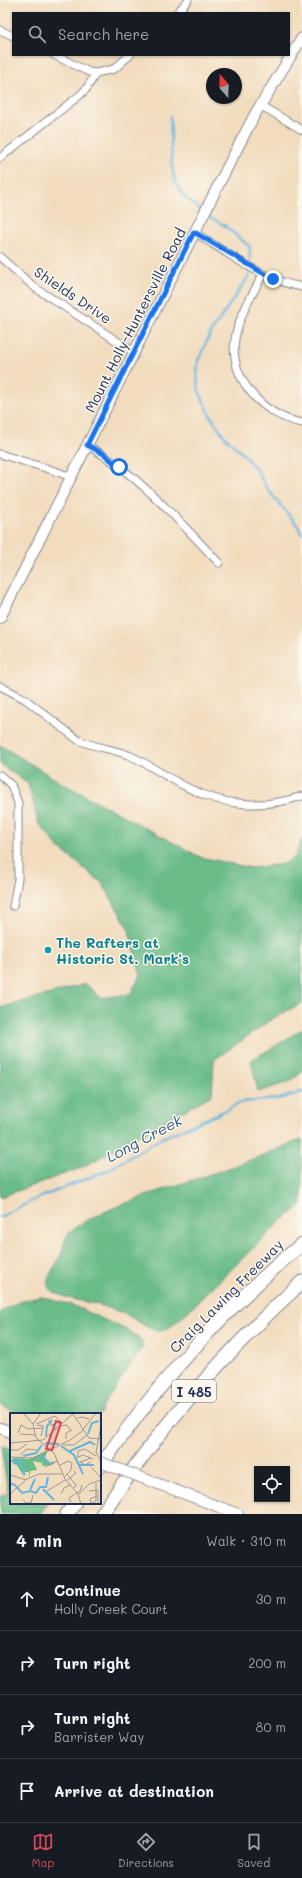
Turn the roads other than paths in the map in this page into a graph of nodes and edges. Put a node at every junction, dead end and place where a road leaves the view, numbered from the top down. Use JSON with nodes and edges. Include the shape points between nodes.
{"nodes":[{"id":1,"x":188,"y":0,"type":"edge"},
{"id":2,"x":178,"y":12,"type":"edge"},
{"id":3,"x":0,"y":30,"type":"edge"},
{"id":4,"x":12,"y":36,"type":"edge"},
{"id":5,"x":302,"y":38,"type":"edge"},
{"id":6,"x":56,"y":56,"type":"edge"},
{"id":7,"x":129,"y":56,"type":"edge"},
{"id":8,"x":96,"y":73,"type":"junction"},
{"id":9,"x":260,"y":105,"type":"junction"},
{"id":10,"x":302,"y":130,"type":"edge"},
{"id":11,"x":0,"y":158,"type":"edge"},
{"id":12,"x":194,"y":232,"type":"junction"},
{"id":13,"x":0,"y":257,"type":"edge"},
{"id":14,"x":263,"y":274,"type":"junction"},
{"id":15,"x":302,"y":287,"type":"edge"},
{"id":16,"x":134,"y":352,"type":"junction"},
{"id":17,"x":302,"y":423,"type":"edge"},
{"id":18,"x":87,"y":445,"type":"junction"},
{"id":19,"x":0,"y":454,"type":"edge"},
{"id":20,"x":71,"y":477,"type":"junction"},
{"id":21,"x":219,"y":562,"type":"dead end"},
{"id":22,"x":0,"y":618,"type":"edge"},
{"id":23,"x":0,"y":686,"type":"edge"},
{"id":24,"x":0,"y":775,"type":"edge"},
{"id":25,"x":302,"y":796,"type":"edge"},
{"id":26,"x":13,"y":906,"type":"dead end"},
{"id":27,"x":302,"y":1244,"type":"edge"},
{"id":28,"x":302,"y":1282,"type":"edge"},
{"id":29,"x":0,"y":1428,"type":"edge"},
{"id":30,"x":10,"y":1432,"type":"edge"},
{"id":31,"x":101,"y":1462,"type":"edge"},
{"id":32,"x":101,"y":1466,"type":"edge"},
{"id":33,"x":74,"y":1504,"type":"edge"},
{"id":34,"x":67,"y":1514,"type":"edge"},
{"id":35,"x":102,"y":1514,"type":"edge"},
{"id":36,"x":238,"y":1514,"type":"edge"}],
"edges":[{"from":1,"to":2,"type":"street"},
{"from":3,"to":4,"type":"street"},
{"from":5,"to":9,"type":"main road","name":"Mount Holly-Huntersville Road"},
{"from":6,"to":8,"type":"street"},
{"from":7,"to":8,"type":"street","via":[[114,68]]},
{"from":8,"to":11,"type":"street","via":[[80,95]]},
{"from":9,"to":10,"type":"street"},
{"from":9,"to":12,"type":"main road","name":"Mount Holly-Huntersville Road"},
{"from":12,"to":14,"type":"street"},
{"from":12,"to":16,"type":"main road","name":"Mount Holly-Huntersville Road"},
{"from":13,"to":16,"type":"street","name":"Shields Drive","via":[[34,286]]},
{"from":14,"to":15,"type":"street"},
{"from":14,"to":17,"type":"street","via":[[238,326],[235,344],[236,363],[244,384],[256,398],[283,416]]},
{"from":16,"to":18,"type":"main road","name":"Mount Holly-Huntersville Road"},
{"from":18,"to":20,"type":"main road","name":"Mount Holly-Huntersville Road"},
{"from":18,"to":21,"type":"street","via":[[104,454],[158,501]]},
{"from":19,"to":20,"type":"street"},
{"from":20,"to":22,"type":"main road","name":"Mount Holly-Huntersville Road"},
{"from":23,"to":25,"type":"street","via":[[25,699],[78,740],[132,757],[211,798],[241,804],[262,804]]},
{"from":24,"to":26,"type":"street","via":[[11,785],[18,803],[18,879]]},
{"from":27,"to":32,"type":"highway","name":"Craig Lawing Freeway","number":"I 485","via":[[204,1336],[164,1382]]},
{"from":28,"to":35,"type":"highway","number":"I 485","via":[[249,1332],[195,1391],[143,1456]]},
{"from":29,"to":30,"type":"main road"},
{"from":31,"to":36,"type":"main road","bridge":true},
{"from":33,"to":34,"type":"highway"}]}
